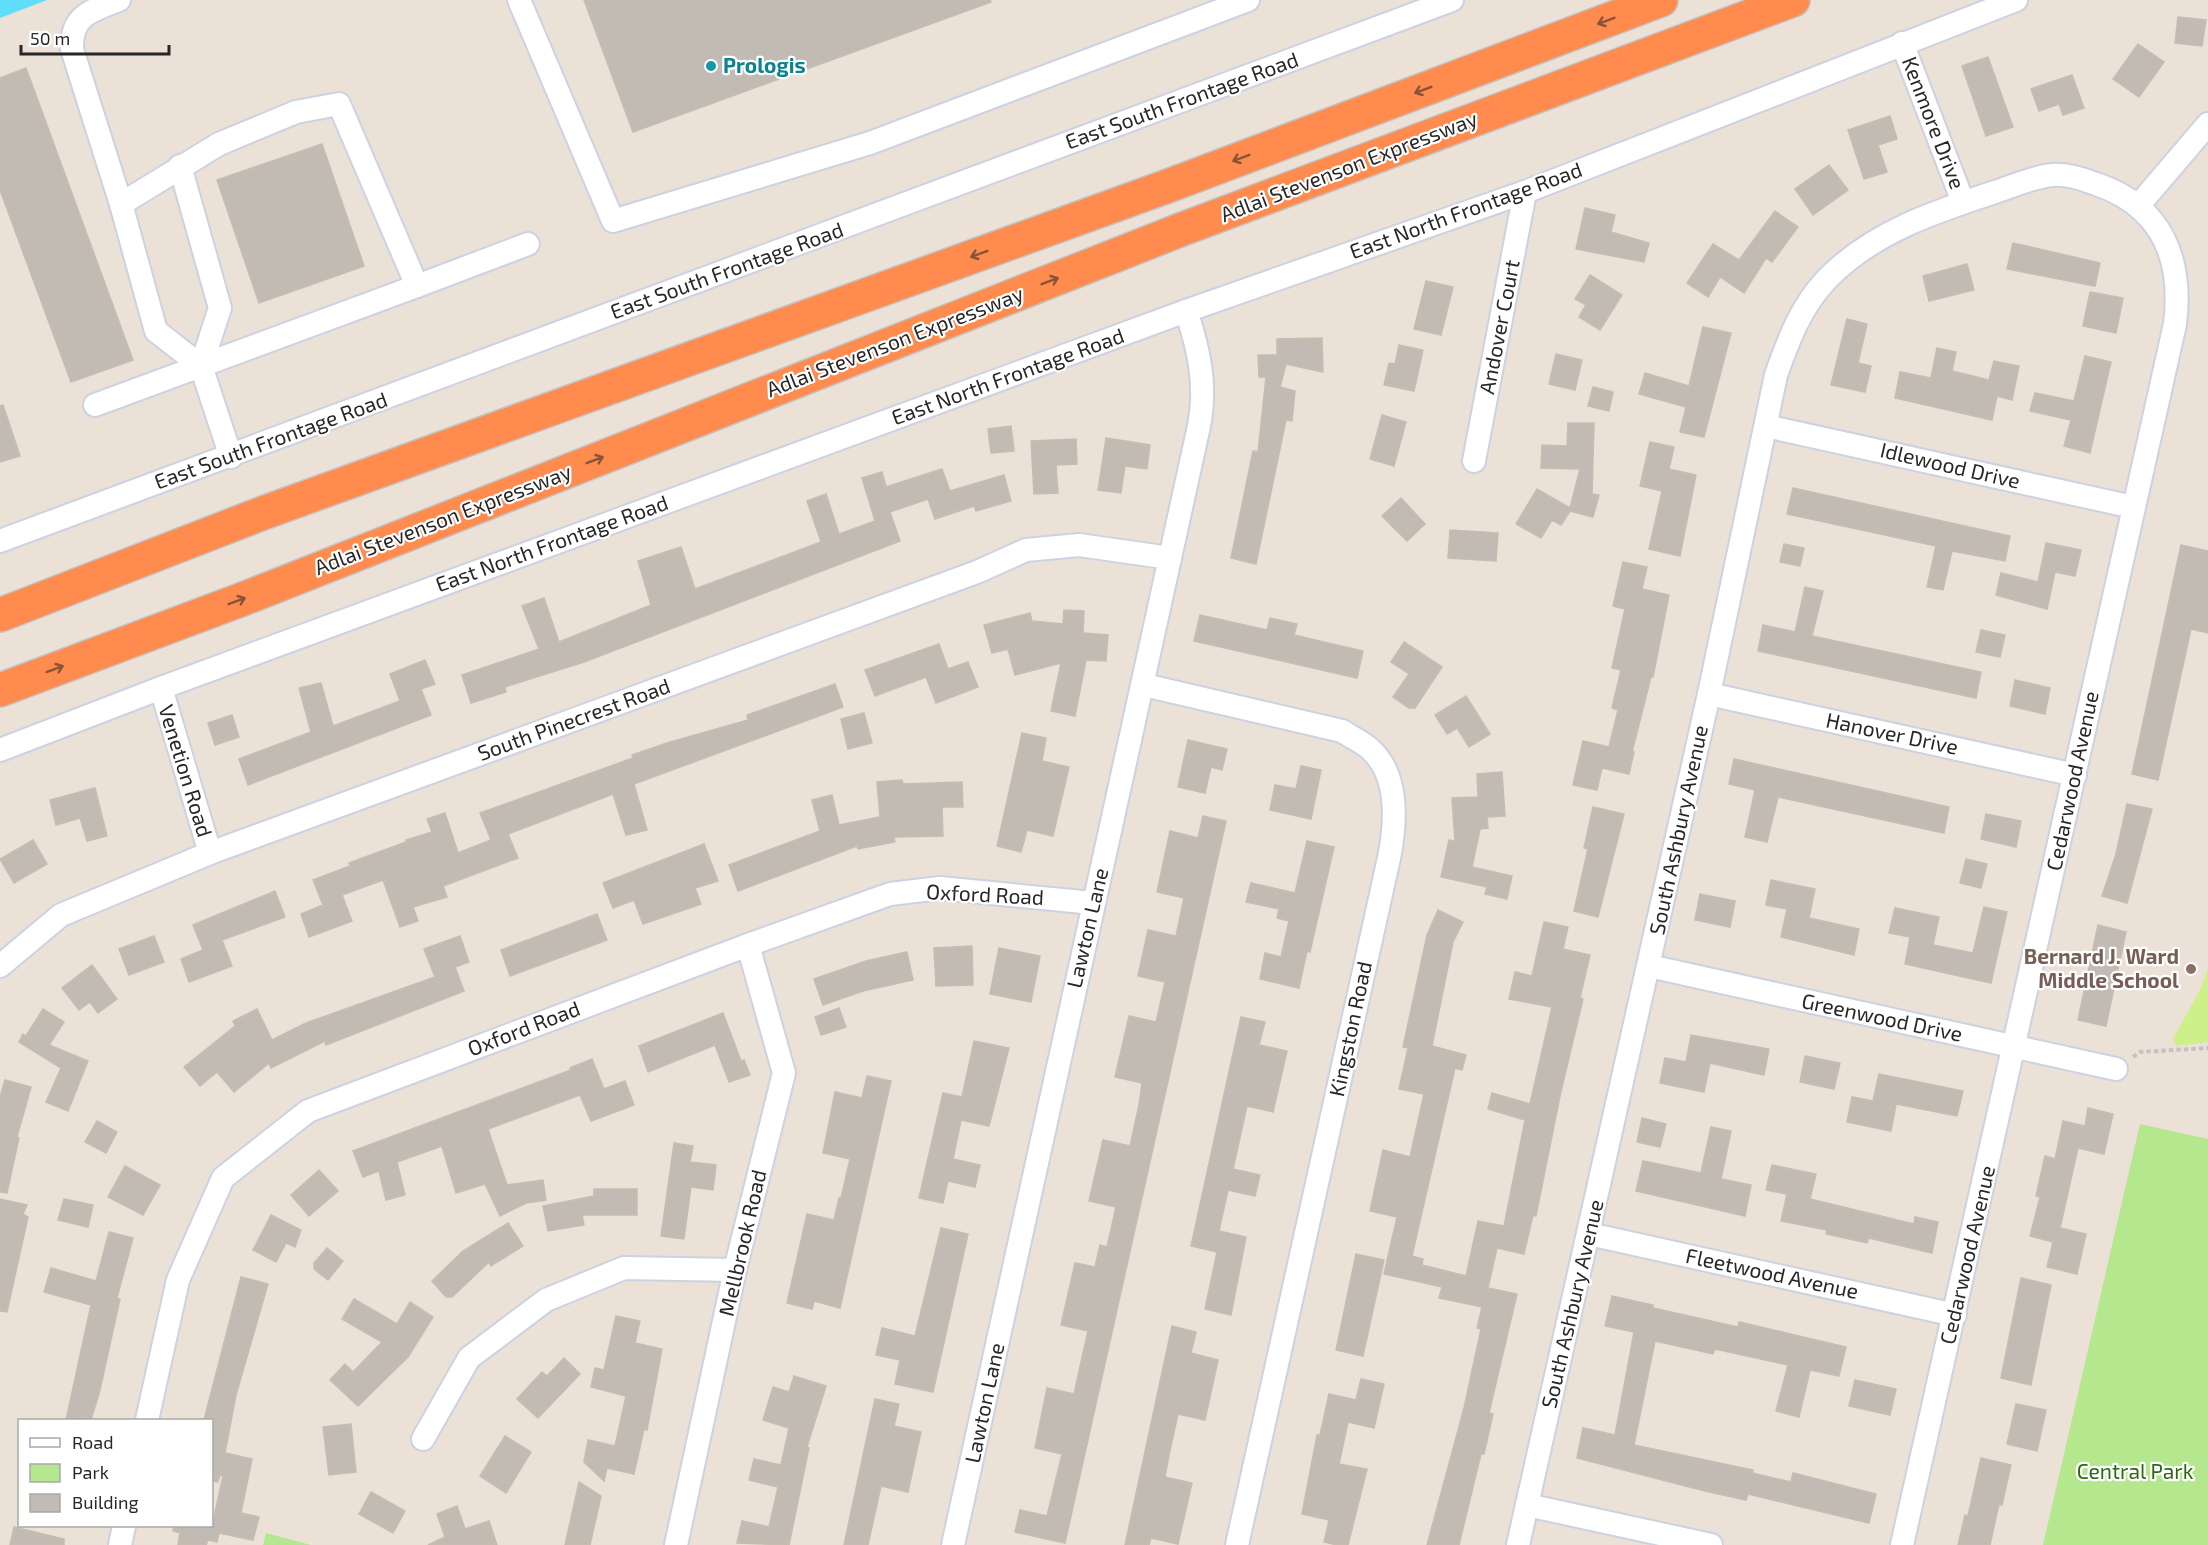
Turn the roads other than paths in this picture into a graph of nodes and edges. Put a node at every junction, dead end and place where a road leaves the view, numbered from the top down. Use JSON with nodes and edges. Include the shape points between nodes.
{"nodes":[{"id":1,"x":119,"y":0,"type":"edge"},
{"id":2,"x":519,"y":0,"type":"edge"},
{"id":3,"x":1248,"y":0,"type":"edge"},
{"id":4,"x":1660,"y":0,"type":"edge"},
{"id":5,"x":1793,"y":0,"type":"edge"},
{"id":6,"x":2016,"y":0,"type":"edge"},
{"id":7,"x":1442,"y":2,"type":"edge"},
{"id":8,"x":1225,"y":4,"type":"edge"},
{"id":9,"x":82,"y":7,"type":"edge"},
{"id":10,"x":1902,"y":44,"type":"junction"},
{"id":11,"x":2208,"y":124,"type":"edge"},
{"id":12,"x":180,"y":166,"type":"junction"},
{"id":13,"x":1525,"y":192,"type":"junction"},
{"id":14,"x":1964,"y":202,"type":"junction"},
{"id":15,"x":121,"y":204,"type":"junction"},
{"id":16,"x":2138,"y":206,"type":"junction"},
{"id":17,"x":528,"y":244,"type":"dead end"},
{"id":18,"x":417,"y":286,"type":"junction"},
{"id":19,"x":1186,"y":311,"type":"junction"},
{"id":20,"x":201,"y":366,"type":"junction"},
{"id":21,"x":95,"y":405,"type":"dead end"},
{"id":22,"x":1766,"y":426,"type":"junction"},
{"id":23,"x":231,"y":457,"type":"junction"},
{"id":24,"x":1474,"y":461,"type":"dead end"},
{"id":25,"x":2133,"y":507,"type":"junction"},
{"id":26,"x":0,"y":541,"type":"edge"},
{"id":27,"x":1170,"y":558,"type":"junction"},
{"id":28,"x":0,"y":615,"type":"edge"},
{"id":29,"x":1144,"y":685,"type":"junction"},
{"id":30,"x":160,"y":688,"type":"junction"},
{"id":31,"x":0,"y":690,"type":"edge"},
{"id":32,"x":1709,"y":694,"type":"junction"},
{"id":33,"x":0,"y":750,"type":"edge"},
{"id":34,"x":2075,"y":775,"type":"junction"},
{"id":35,"x":210,"y":854,"type":"junction"},
{"id":36,"x":1093,"y":903,"type":"junction"},
{"id":37,"x":748,"y":945,"type":"junction"},
{"id":38,"x":0,"y":966,"type":"edge"},
{"id":39,"x":1649,"y":966,"type":"junction"},
{"id":40,"x":2015,"y":1047,"type":"junction"},
{"id":41,"x":2116,"y":1068,"type":"road end"},
{"id":42,"x":1589,"y":1234,"type":"junction"},
{"id":43,"x":735,"y":1270,"type":"junction"},
{"id":44,"x":1955,"y":1315,"type":"junction"},
{"id":45,"x":147,"y":1419,"type":"edge"},
{"id":46,"x":423,"y":1440,"type":"dead end"},
{"id":47,"x":1527,"y":1505,"type":"junction"},
{"id":48,"x":124,"y":1527,"type":"edge"},
{"id":49,"x":120,"y":1545,"type":"edge"},
{"id":50,"x":676,"y":1545,"type":"edge"},
{"id":51,"x":953,"y":1545,"type":"edge"},
{"id":52,"x":1237,"y":1545,"type":"edge"},
{"id":53,"x":1518,"y":1545,"type":"edge"},
{"id":54,"x":1710,"y":1545,"type":"edge"},
{"id":55,"x":1902,"y":1545,"type":"edge"}],
"edges":[{"from":1,"to":9,"type":"street"},
{"from":2,"to":8,"type":"street","via":[[613,221],[870,143]]},
{"from":3,"to":8,"type":"street"},
{"from":4,"to":28,"type":"highway","one_way":true,"via":[[1168,186],[263,513]]},
{"from":31,"to":5,"type":"highway","name":"Adlai Stevenson Expressway","one_way":true,"via":[[243,599],[1180,230]]},
{"from":6,"to":10,"type":"street","name":"East North Frontage Road"},
{"from":7,"to":23,"type":"street","name":"East South Frontage Road"},
{"from":9,"to":15,"type":"street","via":[[72,33],[72,49]]},
{"from":10,"to":13,"type":"street","name":"East North Frontage Road"},
{"from":10,"to":14,"type":"street","name":"Kenmore Drive"},
{"from":11,"to":16,"type":"street"},
{"from":12,"to":15,"type":"street"},
{"from":12,"to":18,"type":"street","via":[[219,144],[296,112],[339,104]]},
{"from":12,"to":20,"type":"street","via":[[220,308]]},
{"from":13,"to":19,"type":"street","name":"East North Frontage Road"},
{"from":13,"to":24,"type":"street","name":"Andover Court"},
{"from":14,"to":16,"type":"street","name":"Cedarwood Avenue","via":[[2052,175],[2081,178],[2110,188]]},
{"from":14,"to":22,"type":"street","name":"South Ashbury Avenue","via":[[1874,240],[1827,280],[1806,306],[1789,337],[1776,375]]},
{"from":15,"to":20,"type":"street","via":[[156,331]]},
{"from":16,"to":25,"type":"street","name":"Cedarwood Avenue","via":[[2167,242],[2179,294]]},
{"from":17,"to":18,"type":"street"},
{"from":18,"to":20,"type":"street"},
{"from":19,"to":27,"type":"street","name":"Lawton Lane","via":[[1202,374],[1203,406]]},
{"from":19,"to":30,"type":"street","name":"East North Frontage Road"},
{"from":20,"to":21,"type":"street"},
{"from":20,"to":23,"type":"street"},
{"from":22,"to":25,"type":"street","name":"Idlewood Drive"},
{"from":22,"to":32,"type":"street","name":"South Ashbury Avenue"},
{"from":23,"to":26,"type":"street","name":"East South Frontage Road"},
{"from":25,"to":34,"type":"street","name":"Cedarwood Avenue"},
{"from":27,"to":29,"type":"street","name":"Lawton Lane"},
{"from":27,"to":35,"type":"street","name":"South Pinecrest Road","via":[[1079,545],[1026,550],[977,572]]},
{"from":29,"to":36,"type":"street","name":"Lawton Lane"},
{"from":29,"to":52,"type":"street","name":"Kingston Road","via":[[1342,731],[1370,749],[1383,767],[1395,810],[1390,850]]},
{"from":30,"to":33,"type":"street","name":"East North Frontage Road"},
{"from":30,"to":35,"type":"street","name":"Venetion Road"},
{"from":32,"to":34,"type":"street","name":"Hanover Drive"},
{"from":32,"to":39,"type":"street","name":"South Ashbury Avenue"},
{"from":34,"to":40,"type":"street","name":"Cedarwood Avenue"},
{"from":35,"to":38,"type":"street","name":"South Pinecrest Road","via":[[61,915]]},
{"from":36,"to":37,"type":"street","name":"Oxford Road","via":[[940,888],[890,894]]},
{"from":36,"to":51,"type":"street","name":"Lawton Lane"},
{"from":37,"to":43,"type":"street","name":"Mellbrook Road","via":[[784,1073]]},
{"from":37,"to":45,"type":"street","name":"Oxford Road","via":[[308,1111],[291,1124],[223,1178],[178,1280]]},
{"from":39,"to":40,"type":"street","name":"Greenwood Drive"},
{"from":39,"to":42,"type":"street","name":"South Ashbury Avenue"},
{"from":40,"to":41,"type":"street","name":"Greenwood Drive"},
{"from":40,"to":44,"type":"street","name":"Cedarwood Avenue"},
{"from":42,"to":44,"type":"street","name":"Fleetwood Avenue"},
{"from":42,"to":47,"type":"street","name":"South Ashbury Avenue"},
{"from":43,"to":46,"type":"street","via":[[624,1269],[546,1300],[469,1358]]},
{"from":43,"to":50,"type":"street","name":"Mellbrook Road"},
{"from":44,"to":55,"type":"street","name":"Cedarwood Avenue"},
{"from":47,"to":53,"type":"street","name":"South Ashbury Avenue"},
{"from":47,"to":54,"type":"street"},
{"from":48,"to":49,"type":"street"}]}
